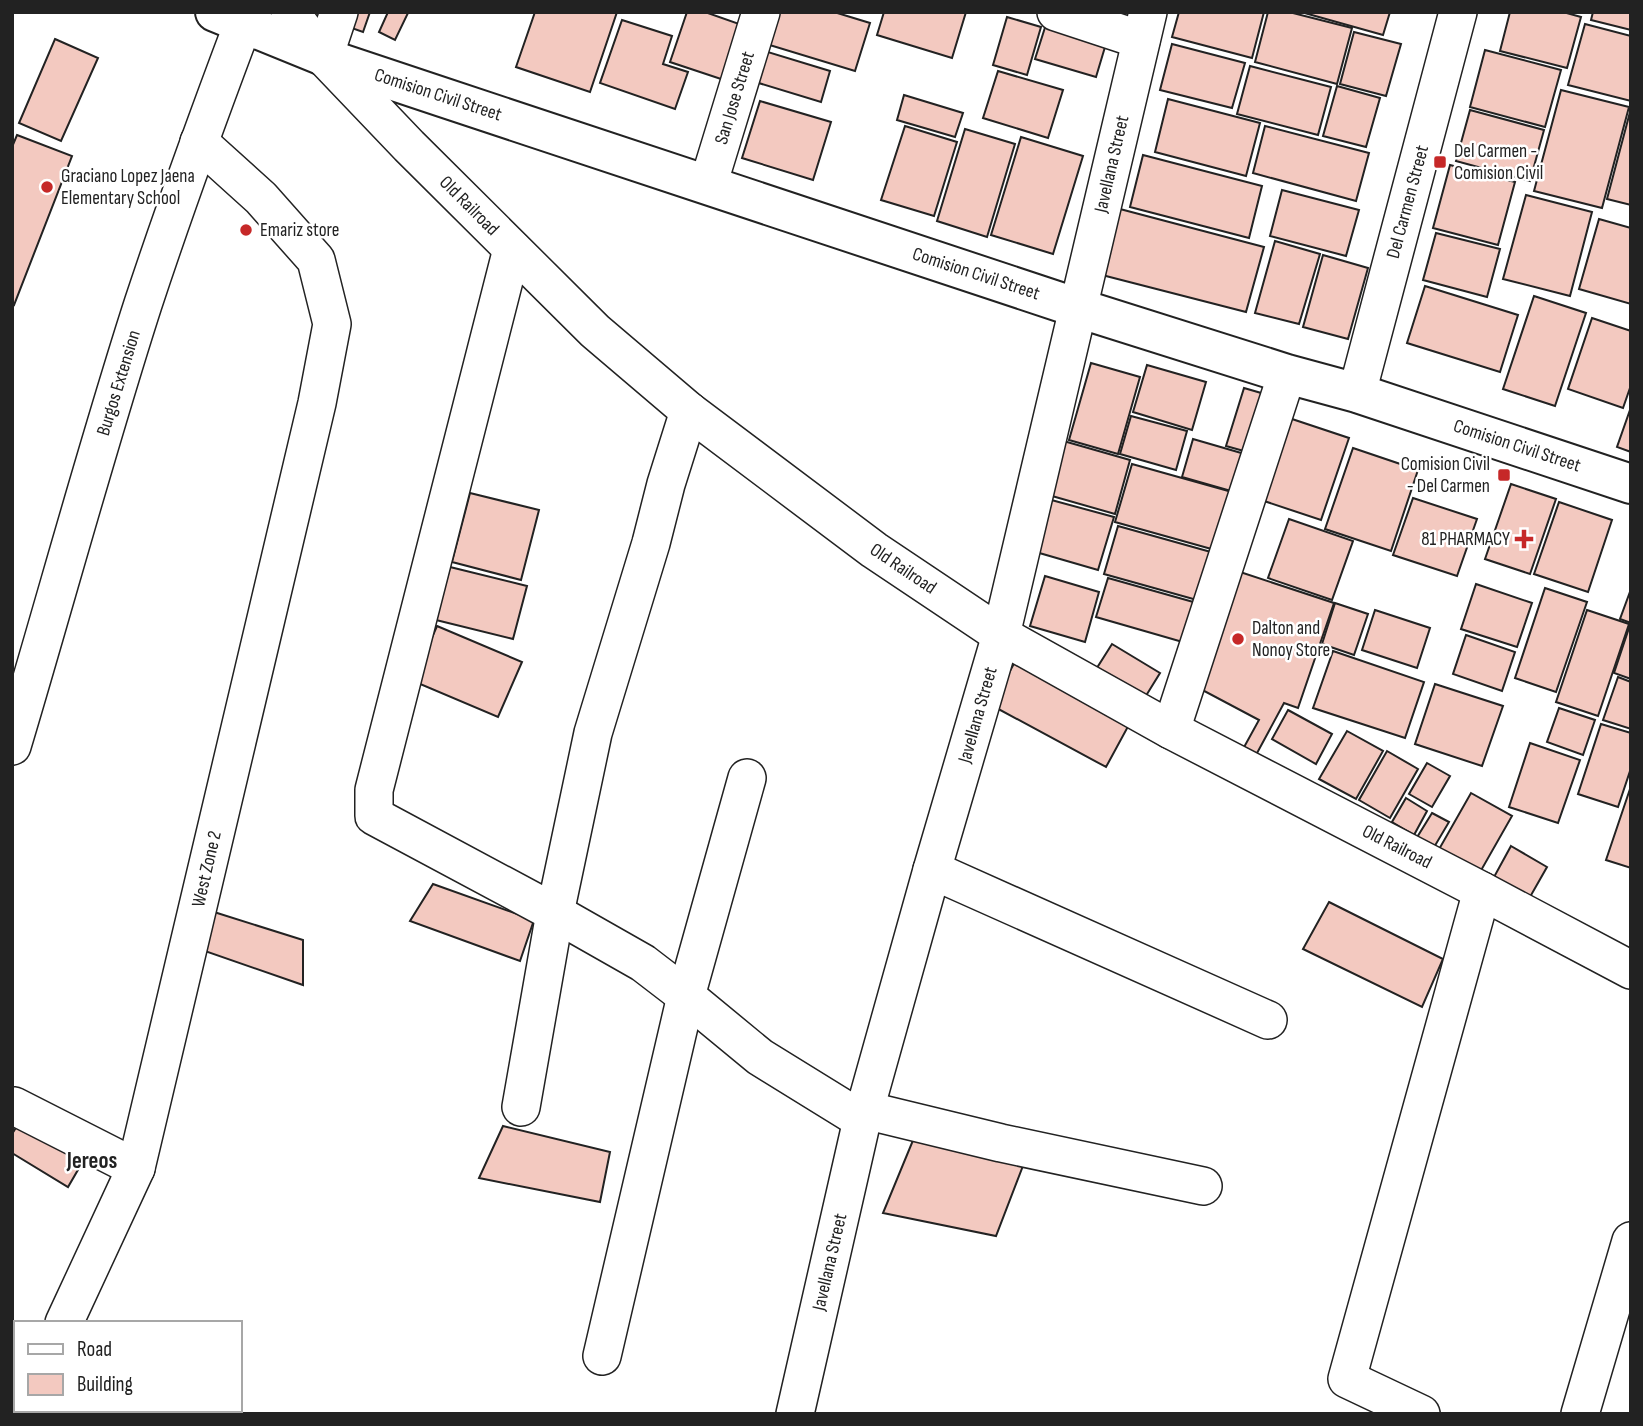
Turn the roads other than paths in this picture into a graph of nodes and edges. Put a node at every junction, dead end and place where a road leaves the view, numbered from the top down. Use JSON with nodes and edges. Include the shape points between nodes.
{"nodes":[{"id":1,"x":290,"y":12,"type":"edge"},
{"id":2,"x":340,"y":12,"type":"edge"},
{"id":3,"x":761,"y":12,"type":"edge"},
{"id":4,"x":1056,"y":12,"type":"edge"},
{"id":5,"x":1458,"y":12,"type":"edge"},
{"id":6,"x":229,"y":18,"type":"edge"},
{"id":7,"x":1144,"y":26,"type":"edge"},
{"id":8,"x":324,"y":57,"type":"junction"},
{"id":9,"x":199,"y":142,"type":"junction"},
{"id":10,"x":708,"y":185,"type":"junction"},
{"id":11,"x":512,"y":250,"type":"junction"},
{"id":12,"x":1077,"y":307,"type":"junction"},
{"id":13,"x":1287,"y":374,"type":"junction"},
{"id":14,"x":1357,"y":393,"type":"junction"},
{"id":15,"x":689,"y":411,"type":"junction"},
{"id":16,"x":1631,"y":484,"type":"edge"},
{"id":17,"x":1001,"y":635,"type":"junction"},
{"id":18,"x":1171,"y":730,"type":"junction"},
{"id":19,"x":12,"y":746,"type":"edge"},
{"id":20,"x":747,"y":778,"type":"dead end"},
{"id":21,"x":933,"y":870,"type":"junction"},
{"id":22,"x":1482,"y":891,"type":"junction"},
{"id":23,"x":555,"y":913,"type":"junction"},
{"id":24,"x":1631,"y":970,"type":"edge"},
{"id":25,"x":686,"y":996,"type":"junction"},
{"id":26,"x":1268,"y":1020,"type":"dead end"},
{"id":27,"x":14,"y":1106,"type":"dead end"},
{"id":28,"x":521,"y":1107,"type":"dead end"},
{"id":29,"x":864,"y":1115,"type":"junction"},
{"id":30,"x":136,"y":1168,"type":"junction"},
{"id":31,"x":1203,"y":1186,"type":"dead end"},
{"id":32,"x":1631,"y":1241,"type":"edge"},
{"id":33,"x":65,"y":1321,"type":"edge"},
{"id":34,"x":602,"y":1356,"type":"dead end"},
{"id":35,"x":1415,"y":1412,"type":"edge"},
{"id":36,"x":795,"y":1414,"type":"edge"},
{"id":37,"x":1580,"y":1414,"type":"edge"}],
"edges":[{"from":1,"to":8,"type":"street","name":"Old Railroad"},
{"from":2,"to":8,"type":"street"},
{"from":3,"to":10,"type":"street","name":"San Jose Street"},
{"from":4,"to":7,"type":"street"},
{"from":5,"to":14,"type":"street","name":"Del Carmen Street"},
{"from":6,"to":8,"type":"main road","name":"Comision Civil Street"},
{"from":6,"to":9,"type":"street","name":"Burgos Extension"},
{"from":7,"to":12,"type":"street","name":"Javellana Street"},
{"from":8,"to":10,"type":"main road","name":"Comision Civil Street"},
{"from":8,"to":11,"type":"street","name":"Old Railroad"},
{"from":9,"to":19,"type":"street","name":"Burgos Extension","via":[[102,435]]},
{"from":9,"to":30,"type":"street","name":"West Zone 2","via":[[261,198],[316,260],[332,324]]},
{"from":10,"to":12,"type":"main road","name":"Comision Civil Street"},
{"from":11,"to":15,"type":"street","name":"Old Railroad","via":[[595,331]]},
{"from":11,"to":23,"type":"street","via":[[374,790],[374,816]]},
{"from":12,"to":13,"type":"main road","name":"Comision Civil Street"},
{"from":12,"to":17,"type":"street","name":"Javellana Street"},
{"from":13,"to":14,"type":"main road","name":"Comision Civil Street"},
{"from":13,"to":18,"type":"street"},
{"from":14,"to":16,"type":"main road","name":"Comision Civil Street"},
{"from":15,"to":17,"type":"street","name":"Old Railroad","via":[[874,550]]},
{"from":15,"to":23,"type":"street","via":[[593,733]]},
{"from":17,"to":18,"type":"street","name":"Old Railroad"},
{"from":17,"to":21,"type":"street","name":"Javellana Street"},
{"from":18,"to":22,"type":"street","name":"Old Railroad"},
{"from":20,"to":25,"type":"street"},
{"from":21,"to":26,"type":"street"},
{"from":21,"to":29,"type":"street","name":"Javellana Street"},
{"from":22,"to":24,"type":"street","name":"Old Railroad"},
{"from":22,"to":35,"type":"street","via":[[1347,1379]]},
{"from":23,"to":25,"type":"street","via":[[643,963]]},
{"from":23,"to":28,"type":"street"},
{"from":25,"to":29,"type":"street","via":[[760,1057]]},
{"from":25,"to":34,"type":"street"},
{"from":27,"to":30,"type":"street"},
{"from":29,"to":31,"type":"street"},
{"from":29,"to":36,"type":"street","name":"Javellana Street"},
{"from":30,"to":33,"type":"street","name":"West Zone 2"},
{"from":32,"to":37,"type":"street"}]}
